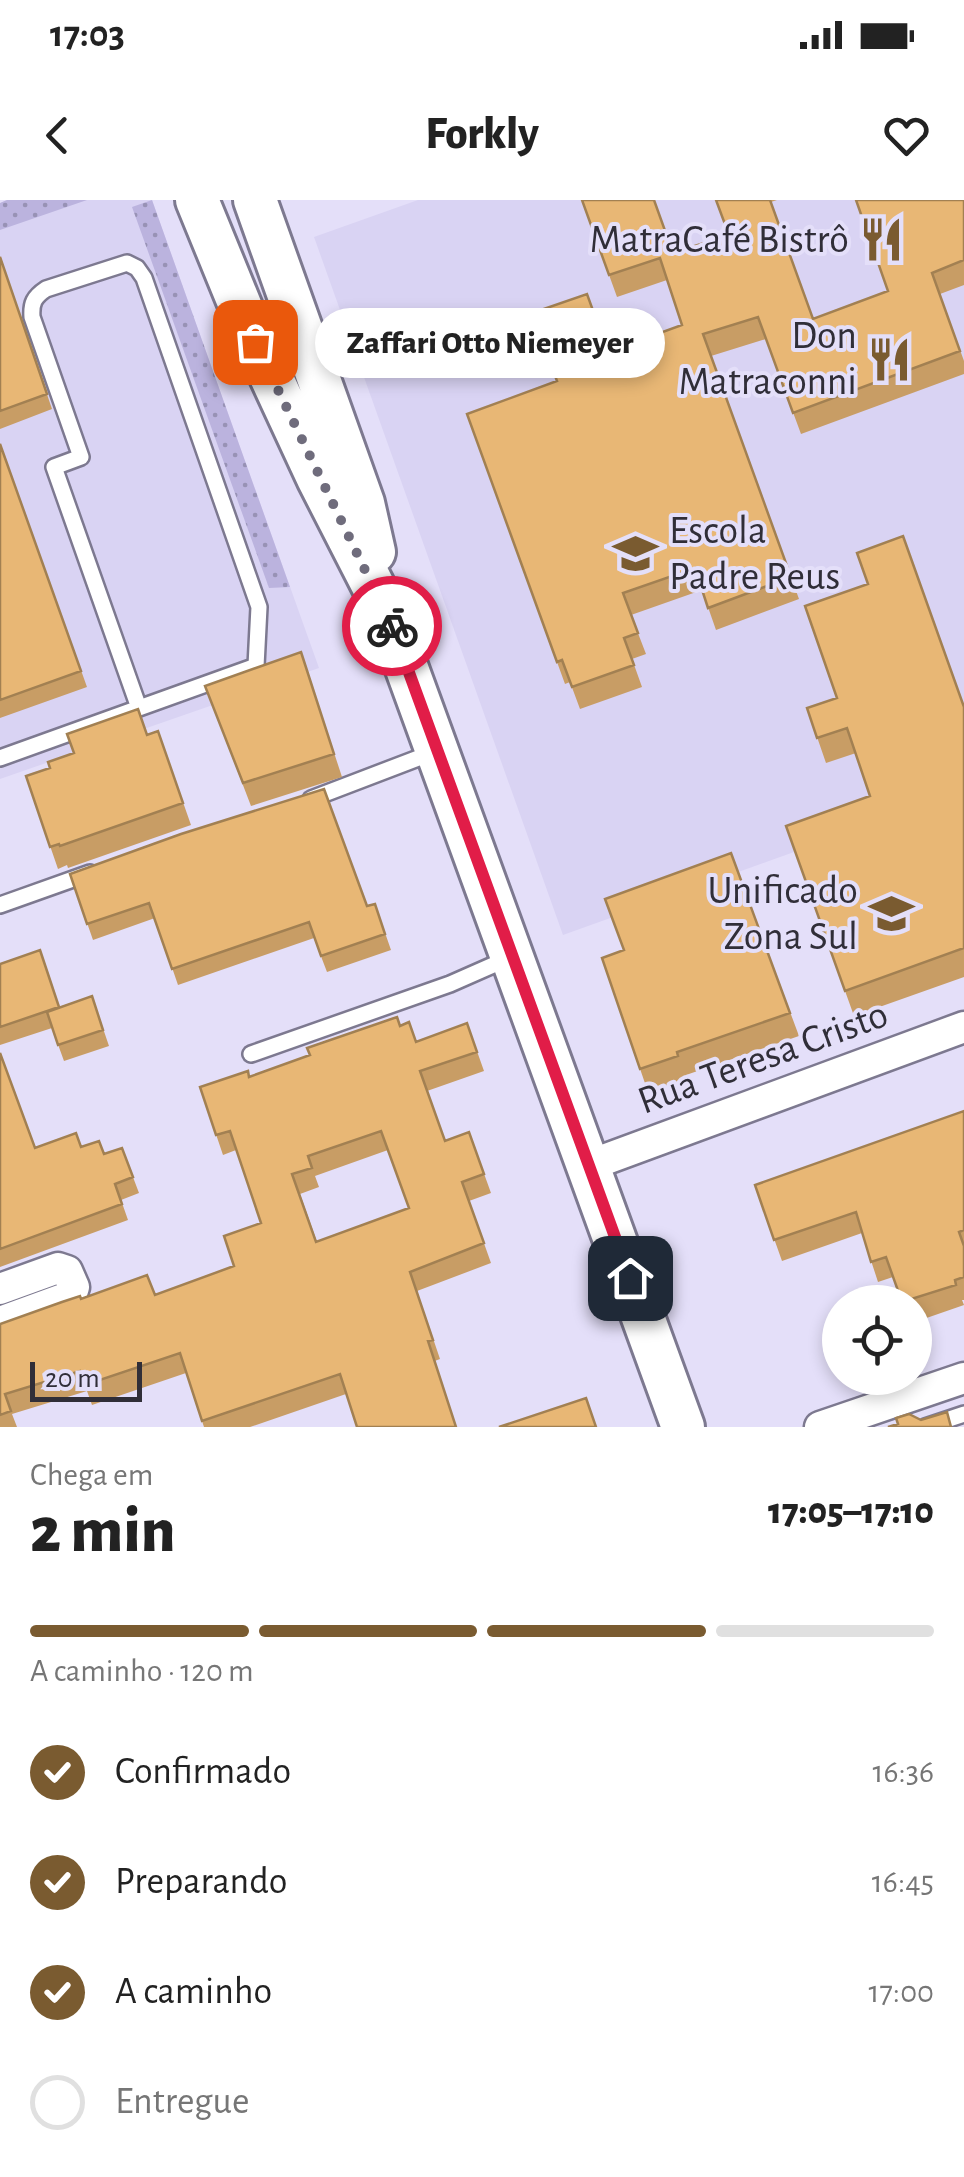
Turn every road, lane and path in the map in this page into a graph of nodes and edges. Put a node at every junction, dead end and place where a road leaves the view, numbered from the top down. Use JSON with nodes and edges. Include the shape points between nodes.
{"nodes":[{"id":1,"x":197,"y":200,"type":"edge"},
{"id":2,"x":255,"y":200,"type":"edge"},
{"id":3,"x":386,"y":611,"type":"junction"},
{"id":4,"x":139,"y":708,"type":"junction"},
{"id":5,"x":438,"y":751,"type":"junction"},
{"id":6,"x":0,"y":758,"type":"edge"},
{"id":7,"x":296,"y":804,"type":"edge"},
{"id":8,"x":110,"y":866,"type":"edge"},
{"id":9,"x":0,"y":905,"type":"edge"},
{"id":10,"x":513,"y":956,"type":"junction"},
{"id":11,"x":964,"y":1026,"type":"edge"},
{"id":12,"x":251,"y":1054,"type":"dead end"},
{"id":13,"x":590,"y":1165,"type":"junction"},
{"id":14,"x":0,"y":1289,"type":"edge"},
{"id":15,"x":0,"y":1322,"type":"edge"},
{"id":16,"x":964,"y":1378,"type":"edge"},
{"id":17,"x":964,"y":1414,"type":"edge"},
{"id":18,"x":683,"y":1427,"type":"edge"},
{"id":19,"x":820,"y":1427,"type":"edge"},
{"id":20,"x":924,"y":1427,"type":"edge"}],
"edges":[{"from":1,"to":3,"type":"main road","via":[[255,342]]},
{"from":2,"to":3,"type":"main road","via":[[364,503]]},
{"from":3,"to":5,"type":"main road"},
{"from":4,"to":4,"type":"lane","via":[[256,666],[259,608],[144,278],[127,263],[46,288],[36,295],[32,317],[82,458],[54,467]]},
{"from":4,"to":6,"type":"lane"},
{"from":5,"to":7,"type":"lane"},
{"from":5,"to":10,"type":"main road"},
{"from":8,"to":9,"type":"lane"},
{"from":10,"to":12,"type":"lane"},
{"from":10,"to":13,"type":"main road"},
{"from":11,"to":13,"type":"street","name":"Rua Teresa Cristo"},
{"from":13,"to":18,"type":"main road"},
{"from":14,"to":15,"type":"street","via":[[58,1268],[74,1287],[72,1296]]},
{"from":16,"to":19,"type":"street"},
{"from":17,"to":20,"type":"lane"}]}
